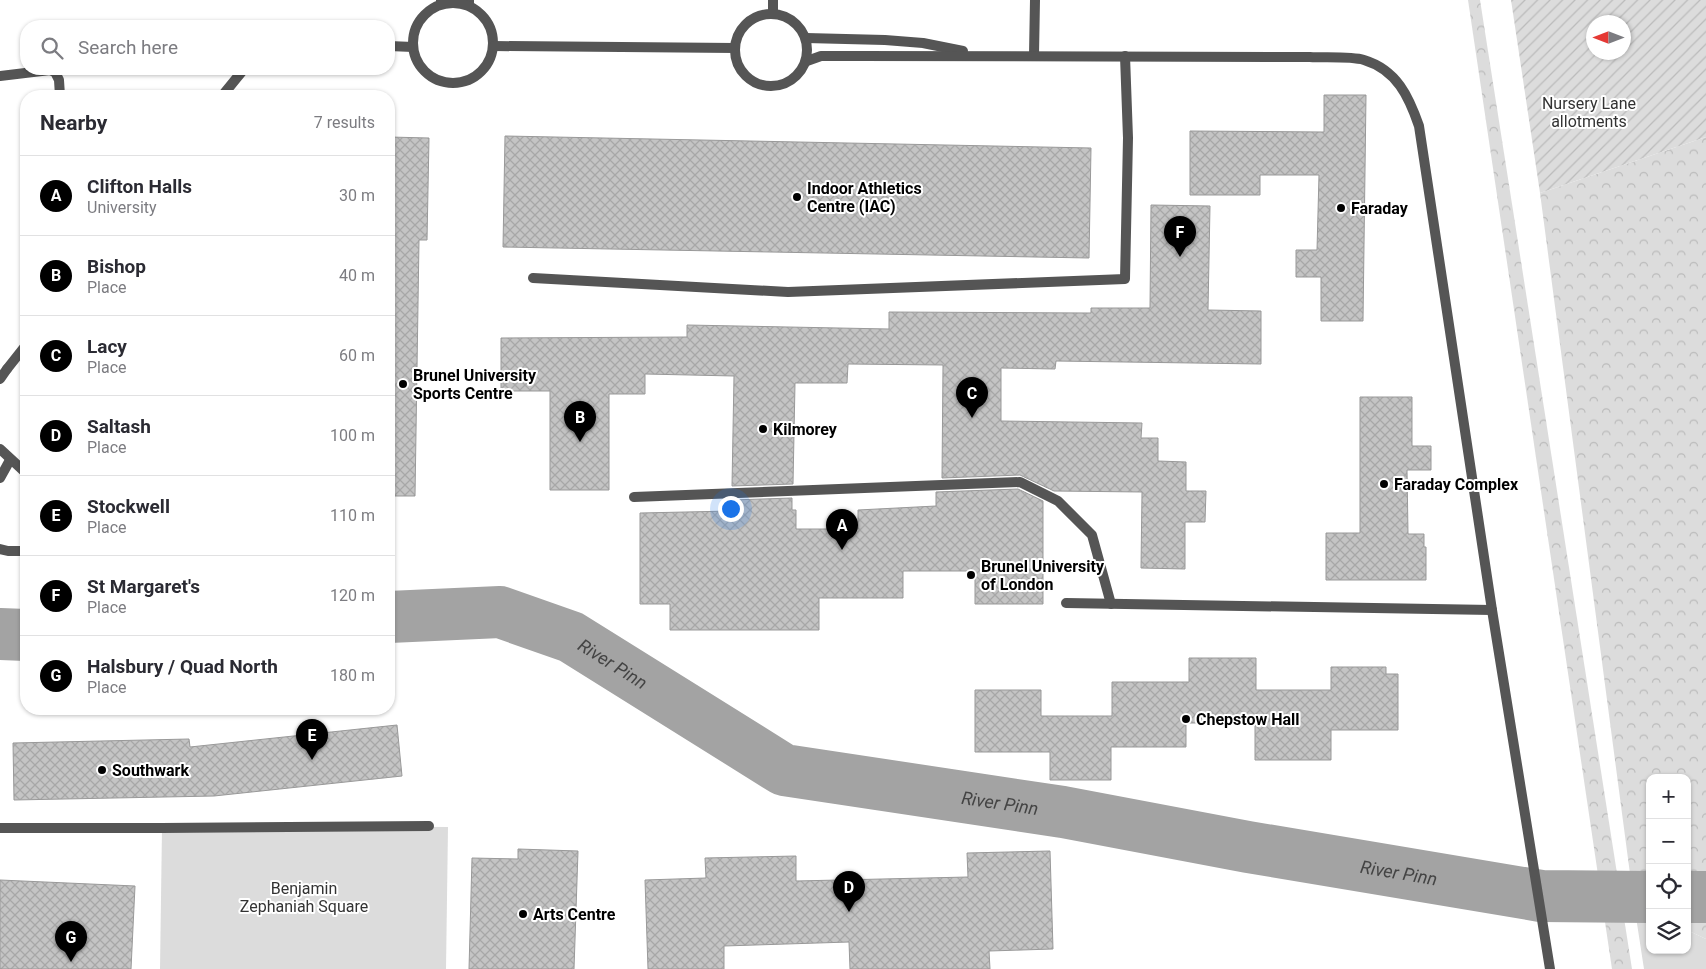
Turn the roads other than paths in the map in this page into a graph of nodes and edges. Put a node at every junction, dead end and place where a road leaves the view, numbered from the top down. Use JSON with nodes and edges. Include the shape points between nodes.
{"nodes":[{"id":1,"x":773,"y":0,"type":"edge"},
{"id":2,"x":1035,"y":0,"type":"edge"},
{"id":3,"x":441,"y":2,"type":"edge"},
{"id":4,"x":469,"y":3,"type":"edge"},
{"id":5,"x":773,"y":14,"type":"junction"},
{"id":6,"x":806,"y":38,"type":"junction"},
{"id":7,"x":395,"y":46,"type":"edge"},
{"id":8,"x":413,"y":46,"type":"junction"},
{"id":9,"x":494,"y":46,"type":"junction"},
{"id":10,"x":735,"y":48,"type":"junction"},
{"id":11,"x":983,"y":55,"type":"junction"},
{"id":12,"x":1034,"y":55,"type":"junction"},
{"id":13,"x":1125,"y":56,"type":"junction"},
{"id":14,"x":806,"y":61,"type":"junction"},
{"id":15,"x":20,"y":74,"type":"edge"},
{"id":16,"x":57,"y":75,"type":"edge"},
{"id":17,"x":239,"y":75,"type":"edge"},
{"id":18,"x":0,"y":76,"type":"edge"},
{"id":19,"x":60,"y":90,"type":"edge"},
{"id":20,"x":227,"y":90,"type":"edge"},
{"id":21,"x":533,"y":278,"type":"dead end"},
{"id":22,"x":20,"y":353,"type":"edge"},
{"id":23,"x":0,"y":379,"type":"edge"},
{"id":24,"x":0,"y":449,"type":"edge"},
{"id":25,"x":10,"y":460,"type":"junction"},
{"id":26,"x":20,"y":468,"type":"edge"},
{"id":27,"x":0,"y":478,"type":"edge"},
{"id":28,"x":634,"y":497,"type":"dead end"},
{"id":29,"x":0,"y":549,"type":"edge"},
{"id":30,"x":20,"y":551,"type":"edge"},
{"id":31,"x":1066,"y":603,"type":"dead end"},
{"id":32,"x":1111,"y":604,"type":"junction"},
{"id":33,"x":1492,"y":610,"type":"junction"},
{"id":34,"x":429,"y":826,"type":"dead end"},
{"id":35,"x":0,"y":828,"type":"edge"},
{"id":36,"x":1550,"y":969,"type":"edge"}],
"edges":[{"from":1,"to":5,"type":"street"},
{"from":2,"to":12,"type":"street"},
{"from":3,"to":4,"type":"street"},
{"from":3,"to":8,"type":"street","via":[[419,21]]},
{"from":4,"to":9,"type":"street","via":[[488,22]]},
{"from":5,"to":6,"type":"street","via":[[788,17]]},
{"from":5,"to":10,"type":"street","via":[[760,15],[743,27]]},
{"from":6,"to":11,"type":"street","via":[[924,43]]},
{"from":6,"to":14,"type":"street"},
{"from":7,"to":8,"type":"street"},
{"from":8,"to":9,"type":"street","via":[[416,60],[424,72],[435,80],[452,84],[472,79],[484,70]]},
{"from":9,"to":10,"type":"street"},
{"from":10,"to":14,"type":"street","via":[[736,60],[745,76],[763,86],[780,86],[793,79]]},
{"from":11,"to":12,"type":"street"},
{"from":11,"to":14,"type":"street","via":[[821,56]]},
{"from":12,"to":13,"type":"street"},
{"from":13,"to":21,"type":"street","via":[[1128,138],[1125,279],[788,292]]},
{"from":13,"to":33,"type":"street","via":[[1363,59],[1390,74],[1406,93],[1419,126]]},
{"from":15,"to":18,"type":"street"},
{"from":16,"to":19,"type":"street"},
{"from":17,"to":20,"type":"street"},
{"from":22,"to":23,"type":"street"},
{"from":24,"to":25,"type":"street"},
{"from":25,"to":26,"type":"street"},
{"from":25,"to":27,"type":"street"},
{"from":28,"to":32,"type":"street","via":[[1020,482],[1058,501],[1092,535]]},
{"from":29,"to":30,"type":"street"},
{"from":31,"to":32,"type":"street"},
{"from":32,"to":33,"type":"street"},
{"from":33,"to":36,"type":"street"},
{"from":34,"to":35,"type":"street"}]}
